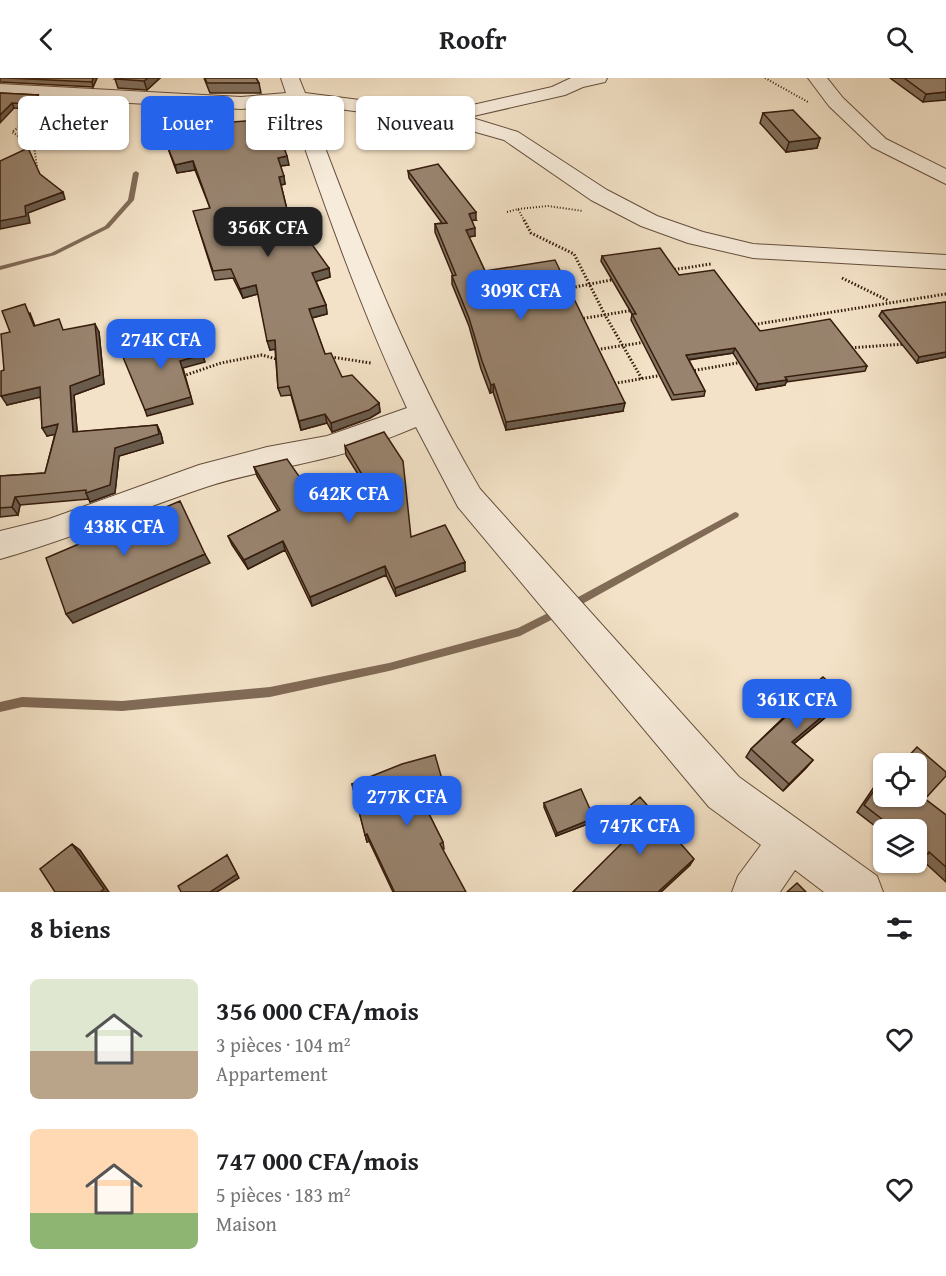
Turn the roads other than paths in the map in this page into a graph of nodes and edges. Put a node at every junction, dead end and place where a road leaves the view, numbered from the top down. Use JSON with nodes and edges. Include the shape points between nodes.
{"nodes":[{"id":1,"x":598,"y":78,"type":"edge"},
{"id":2,"x":817,"y":78,"type":"edge"},
{"id":3,"x":294,"y":88,"type":"edge"},
{"id":4,"x":0,"y":90,"type":"edge"},
{"id":5,"x":356,"y":100,"type":"edge"},
{"id":6,"x":475,"y":110,"type":"edge"},
{"id":7,"x":475,"y":125,"type":"edge"},
{"id":8,"x":946,"y":177,"type":"edge"},
{"id":9,"x":946,"y":262,"type":"edge"},
{"id":10,"x":423,"y":413,"type":"junction"},
{"id":11,"x":0,"y":545,"type":"edge"},
{"id":12,"x":789,"y":841,"type":"junction"},
{"id":13,"x":754,"y":892,"type":"edge"},
{"id":14,"x":861,"y":892,"type":"edge"}],
"edges":[{"from":1,"to":6,"type":"street"},
{"from":2,"to":8,"type":"street","via":[[879,143]]},
{"from":3,"to":4,"type":"street","via":[[241,103]]},
{"from":3,"to":5,"type":"street"},
{"from":3,"to":10,"type":"street","via":[[332,196]]},
{"from":7,"to":9,"type":"street","via":[[512,136],[599,195],[649,221],[696,238],[753,252]]},
{"from":10,"to":11,"type":"street","via":[[327,447],[199,477],[52,531]]},
{"from":10,"to":12,"type":"street","via":[[469,498],[554,598],[724,792]]},
{"from":12,"to":13,"type":"street"},
{"from":12,"to":14,"type":"street"}]}
